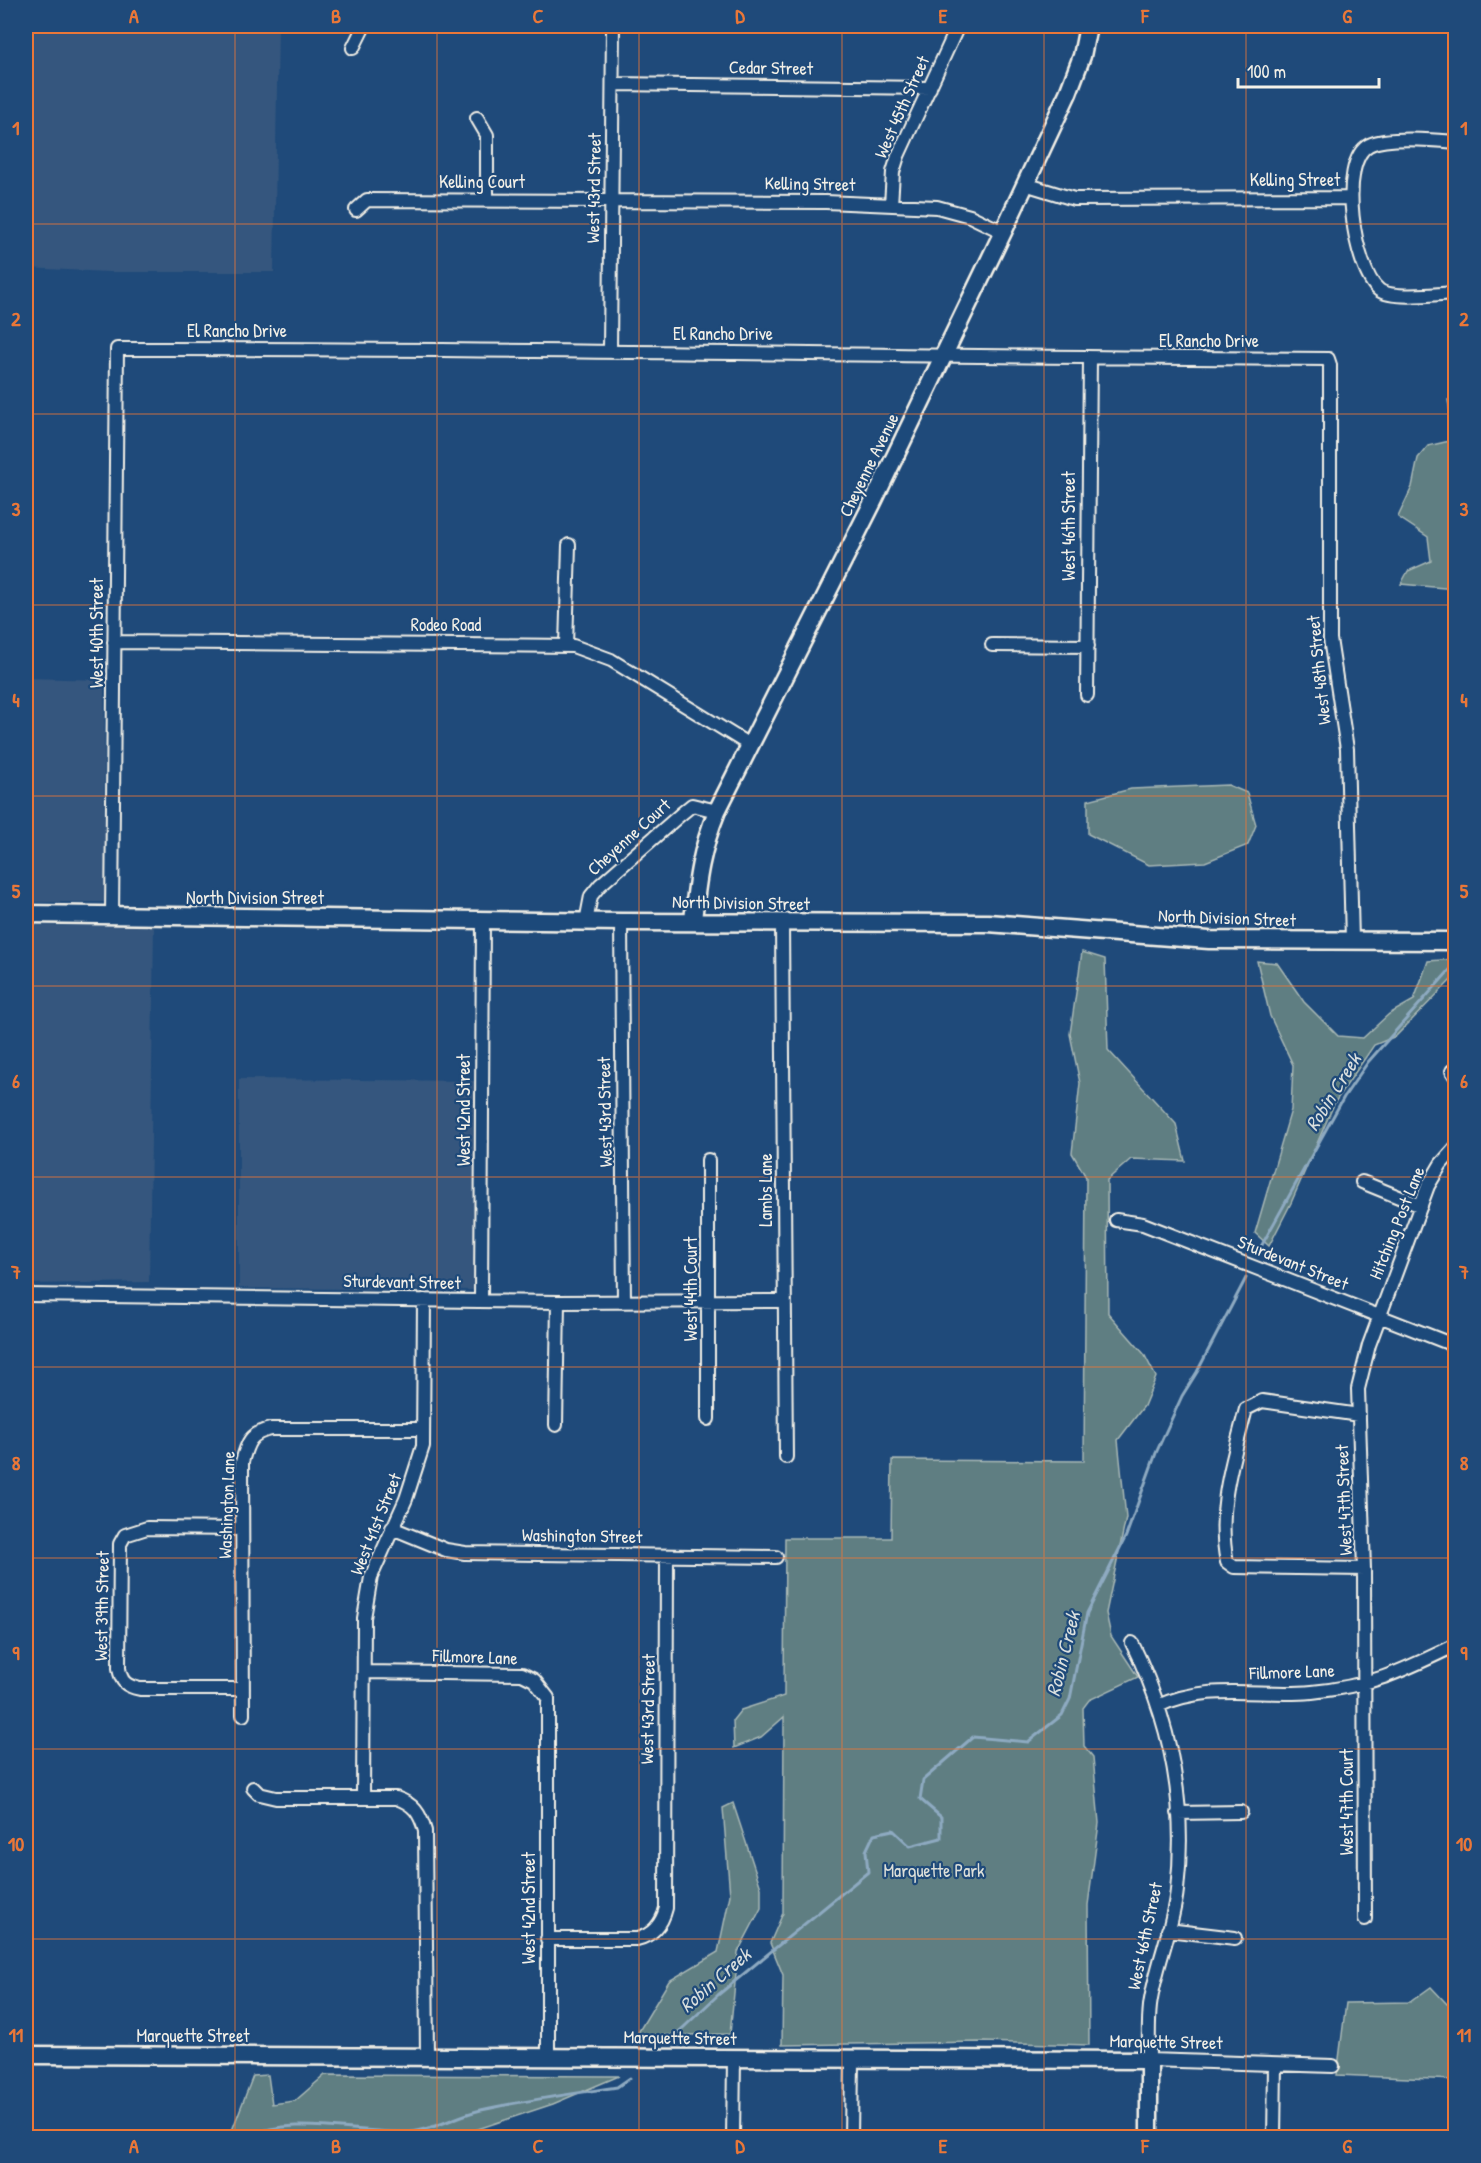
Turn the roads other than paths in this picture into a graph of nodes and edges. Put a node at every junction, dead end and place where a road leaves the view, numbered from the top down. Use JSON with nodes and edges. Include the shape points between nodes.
{"nodes":[{"id":1,"x":364,"y":26,"type":"edge"},
{"id":2,"x":613,"y":26,"type":"edge"},
{"id":3,"x":957,"y":26,"type":"edge"},
{"id":4,"x":1088,"y":26,"type":"edge"},
{"id":5,"x":352,"y":48,"type":"dead end"},
{"id":6,"x":613,"y":84,"type":"junction"},
{"id":7,"x":930,"y":88,"type":"junction"},
{"id":8,"x":477,"y":118,"type":"dead end"},
{"id":9,"x":1455,"y":141,"type":"edge"},
{"id":10,"x":1025,"y":183,"type":"junction"},
{"id":11,"x":1351,"y":198,"type":"junction"},
{"id":12,"x":487,"y":200,"type":"junction"},
{"id":13,"x":612,"y":201,"type":"junction"},
{"id":14,"x":891,"y":205,"type":"junction"},
{"id":15,"x":356,"y":210,"type":"dead end"},
{"id":16,"x":1003,"y":232,"type":"junction"},
{"id":17,"x":1455,"y":293,"type":"edge"},
{"id":18,"x":117,"y":349,"type":"joint"},
{"id":19,"x":610,"y":351,"type":"junction"},
{"id":20,"x":944,"y":356,"type":"junction"},
{"id":21,"x":1090,"y":358,"type":"junction"},
{"id":22,"x":1328,"y":359,"type":"joint"},
{"id":23,"x":569,"y":545,"type":"dead end"},
{"id":24,"x":114,"y":642,"type":"junction"},
{"id":25,"x":992,"y":645,"type":"dead end"},
{"id":26,"x":566,"y":646,"type":"junction"},
{"id":27,"x":1088,"y":646,"type":"junction"},
{"id":28,"x":1087,"y":695,"type":"dead end"},
{"id":29,"x":751,"y":746,"type":"junction"},
{"id":30,"x":717,"y":811,"type":"junction"},
{"id":31,"x":26,"y":914,"type":"edge"},
{"id":32,"x":112,"y":917,"type":"junction"},
{"id":33,"x":483,"y":921,"type":"junction"},
{"id":34,"x":693,"y":921,"type":"junction"},
{"id":35,"x":586,"y":922,"type":"junction"},
{"id":36,"x":621,"y":922,"type":"junction"},
{"id":37,"x":782,"y":923,"type":"junction"},
{"id":38,"x":1352,"y":940,"type":"junction"},
{"id":39,"x":1455,"y":941,"type":"edge"},
{"id":40,"x":1455,"y":1147,"type":"edge"},
{"id":41,"x":708,"y":1160,"type":"dead end"},
{"id":42,"x":1362,"y":1182,"type":"dead end"},
{"id":43,"x":1421,"y":1206,"type":"junction"},
{"id":44,"x":1116,"y":1220,"type":"dead end"},
{"id":45,"x":26,"y":1294,"type":"edge"},
{"id":46,"x":424,"y":1300,"type":"junction"},
{"id":47,"x":480,"y":1301,"type":"junction"},
{"id":48,"x":778,"y":1301,"type":"dead end"},
{"id":49,"x":558,"y":1302,"type":"junction"},
{"id":50,"x":624,"y":1302,"type":"junction"},
{"id":51,"x":709,"y":1302,"type":"junction"},
{"id":52,"x":1380,"y":1317,"type":"junction"},
{"id":53,"x":1455,"y":1346,"type":"edge"},
{"id":54,"x":1359,"y":1415,"type":"junction"},
{"id":55,"x":708,"y":1419,"type":"dead end"},
{"id":56,"x":556,"y":1425,"type":"dead end"},
{"id":57,"x":423,"y":1429,"type":"junction"},
{"id":58,"x":786,"y":1457,"type":"dead end"},
{"id":59,"x":392,"y":1528,"type":"junction"},
{"id":60,"x":242,"y":1529,"type":"junction"},
{"id":61,"x":667,"y":1556,"type":"junction"},
{"id":62,"x":776,"y":1557,"type":"dead end"},
{"id":63,"x":1364,"y":1569,"type":"junction"},
{"id":64,"x":1132,"y":1642,"type":"dead end"},
{"id":65,"x":1455,"y":1645,"type":"edge"},
{"id":66,"x":364,"y":1672,"type":"junction"},
{"id":67,"x":1364,"y":1685,"type":"junction"},
{"id":68,"x":243,"y":1689,"type":"junction"},
{"id":69,"x":1158,"y":1706,"type":"junction"},
{"id":70,"x":243,"y":1715,"type":"dead end"},
{"id":71,"x":548,"y":1761,"type":"joint"},
{"id":72,"x":253,"y":1788,"type":"dead end"},
{"id":73,"x":363,"y":1798,"type":"junction"},
{"id":74,"x":1241,"y":1812,"type":"dead end"},
{"id":75,"x":1178,"y":1813,"type":"junction"},
{"id":76,"x":1365,"y":1918,"type":"dead end"},
{"id":77,"x":1168,"y":1930,"type":"junction"},
{"id":78,"x":1235,"y":1938,"type":"dead end"},
{"id":79,"x":547,"y":1939,"type":"junction"},
{"id":80,"x":26,"y":2055,"type":"edge"},
{"id":81,"x":427,"y":2056,"type":"junction"},
{"id":82,"x":548,"y":2056,"type":"junction"},
{"id":83,"x":734,"y":2059,"type":"junction"},
{"id":84,"x":852,"y":2060,"type":"junction"},
{"id":85,"x":1149,"y":2060,"type":"junction"},
{"id":86,"x":1275,"y":2065,"type":"junction"},
{"id":87,"x":1333,"y":2066,"type":"dead end"},
{"id":88,"x":733,"y":2138,"type":"edge"},
{"id":89,"x":850,"y":2138,"type":"edge"},
{"id":90,"x":1149,"y":2138,"type":"edge"},
{"id":91,"x":1275,"y":2138,"type":"edge"}],
"edges":[{"from":1,"to":5,"type":"street"},
{"from":2,"to":6,"type":"street","name":"West 43rd Street"},
{"from":3,"to":7,"type":"street","name":"West 45th Street"},
{"from":4,"to":10,"type":"street","name":"Cheyenne Avenue","via":[[1068,93]]},
{"from":6,"to":7,"type":"street","name":"Cedar Street"},
{"from":6,"to":13,"type":"street","name":"West 43rd Street"},
{"from":7,"to":14,"type":"street","name":"West 45th Street","via":[[898,156]]},
{"from":8,"to":12,"type":"street","via":[[486,135]]},
{"from":9,"to":11,"type":"street","via":[[1381,141],[1368,146],[1360,154]]},
{"from":10,"to":11,"type":"street","name":"Kelling Street","via":[[1074,198]]},
{"from":10,"to":16,"type":"street","name":"Cheyenne Avenue"},
{"from":11,"to":17,"type":"street","via":[[1356,243],[1378,289],[1389,294]]},
{"from":12,"to":13,"type":"street","name":"Kelling Court"},
{"from":12,"to":15,"type":"street","name":"Kelling Court","via":[[368,200]]},
{"from":13,"to":14,"type":"street","name":"Kelling Street"},
{"from":13,"to":19,"type":"street","name":"West 43rd Street"},
{"from":14,"to":16,"type":"street","name":"Kelling Street","via":[[954,210]]},
{"from":16,"to":20,"type":"street","name":"Cheyenne Avenue"},
{"from":18,"to":19,"type":"street","name":"El Rancho Drive"},
{"from":18,"to":24,"type":"street","name":"West 40th Street"},
{"from":19,"to":20,"type":"street","name":"El Rancho Drive"},
{"from":20,"to":21,"type":"street","name":"El Rancho Drive"},
{"from":20,"to":29,"type":"street","name":"Cheyenne Avenue"},
{"from":21,"to":22,"type":"street","name":"El Rancho Drive"},
{"from":21,"to":27,"type":"street","name":"West 46th Street"},
{"from":22,"to":38,"type":"street","name":"West 48th Street","via":[[1330,639],[1347,749]]},
{"from":23,"to":26,"type":"street"},
{"from":24,"to":26,"type":"street","name":"Rodeo Road"},
{"from":24,"to":32,"type":"street","name":"West 40th Street"},
{"from":25,"to":27,"type":"street"},
{"from":26,"to":29,"type":"street","name":"Rodeo Road","via":[[610,660]]},
{"from":27,"to":28,"type":"street","name":"West 46th Street"},
{"from":29,"to":30,"type":"street","name":"Cheyenne Avenue"},
{"from":30,"to":34,"type":"street","name":"Cheyenne Avenue","via":[[699,865]]},
{"from":30,"to":35,"type":"street","name":"Cheyenne Court","via":[[692,806],[681,814],[600,885],[591,896]]},
{"from":31,"to":32,"type":"street","name":"North Division Street"},
{"from":32,"to":33,"type":"street","name":"North Division Street"},
{"from":33,"to":35,"type":"street","name":"North Division Street"},
{"from":33,"to":47,"type":"street","name":"West 42nd Street"},
{"from":34,"to":36,"type":"street","name":"North Division Street"},
{"from":34,"to":37,"type":"street","name":"North Division Street"},
{"from":35,"to":36,"type":"street","name":"North Division Street"},
{"from":36,"to":50,"type":"street","name":"West 43rd Street"},
{"from":37,"to":38,"type":"street","name":"North Division Street","via":[[987,923],[1209,940]]},
{"from":37,"to":58,"type":"street","name":"Lambs Lane"},
{"from":38,"to":39,"type":"street","name":"North Division Street"},
{"from":40,"to":43,"type":"street","name":"Hitching Post Lane","via":[[1441,1164]]},
{"from":41,"to":51,"type":"street","name":"West 44th Court"},
{"from":42,"to":43,"type":"street"},
{"from":43,"to":52,"type":"street","name":"Hitching Post Lane"},
{"from":44,"to":52,"type":"street","name":"Sturdevant Street","via":[[1143,1224]]},
{"from":45,"to":46,"type":"street","name":"Sturdevant Street"},
{"from":46,"to":47,"type":"street","name":"Sturdevant Street"},
{"from":46,"to":57,"type":"street","name":"West 41st Street"},
{"from":47,"to":49,"type":"street","name":"Sturdevant Street"},
{"from":48,"to":51,"type":"street","name":"Sturdevant Street"},
{"from":49,"to":50,"type":"street","name":"Sturdevant Street"},
{"from":49,"to":56,"type":"street"},
{"from":50,"to":51,"type":"street","name":"Sturdevant Street"},
{"from":51,"to":55,"type":"street","name":"West 44th Court"},
{"from":52,"to":53,"type":"street","name":"Sturdevant Street"},
{"from":52,"to":54,"type":"street","name":"West 47th Street","via":[[1361,1370]]},
{"from":54,"to":63,"type":"street","name":"West 47th Street"},
{"from":54,"to":63,"type":"street","via":[[1262,1401],[1246,1409],[1224,1501],[1227,1563],[1234,1567]]},
{"from":57,"to":59,"type":"street","name":"West 41st Street","via":[[418,1471]]},
{"from":57,"to":60,"type":"street","name":"Washington Lane","via":[[259,1431],[247,1441],[242,1462]]},
{"from":59,"to":61,"type":"street","name":"Washington Street","via":[[446,1550],[465,1552]]},
{"from":59,"to":66,"type":"street","name":"West 41st Street","via":[[371,1577],[364,1618]]},
{"from":60,"to":68,"type":"street","name":"Washington Lane"},
{"from":60,"to":68,"type":"street","name":"West 39th Street","via":[[147,1527],[125,1535],[120,1544],[121,1679],[140,1689]]},
{"from":61,"to":62,"type":"street","name":"Washington Street"},
{"from":61,"to":79,"type":"street","name":"West 43rd Street","via":[[663,1919],[646,1936]]},
{"from":63,"to":67,"type":"street","name":"West 47th Street"},
{"from":64,"to":69,"type":"street","name":"West 46th Street"},
{"from":65,"to":67,"type":"street","name":"Fillmore Lane"},
{"from":66,"to":71,"type":"street","name":"Fillmore Lane","via":[[522,1674],[534,1680],[548,1698]]},
{"from":66,"to":73,"type":"street","name":"West 41st Street"},
{"from":67,"to":69,"type":"street","name":"Fillmore Lane","via":[[1309,1692],[1201,1693]]},
{"from":67,"to":76,"type":"street","name":"West 47th Court"},
{"from":68,"to":70,"type":"street","name":"Washington Lane"},
{"from":69,"to":75,"type":"street","name":"West 46th Street","via":[[1170,1740]]},
{"from":71,"to":79,"type":"street","name":"West 42nd Street"},
{"from":72,"to":73,"type":"street","via":[[259,1794],[276,1798]]},
{"from":73,"to":81,"type":"street","via":[[396,1797],[409,1803],[422,1818]]},
{"from":74,"to":75,"type":"street"},
{"from":75,"to":77,"type":"street","name":"West 46th Street","via":[[1177,1891]]},
{"from":77,"to":78,"type":"street"},
{"from":77,"to":85,"type":"street","name":"West 46th Street","via":[[1150,2004]]},
{"from":79,"to":82,"type":"street","name":"West 42nd Street"},
{"from":80,"to":81,"type":"street","name":"Marquette Street"},
{"from":81,"to":82,"type":"street","name":"Marquette Street"},
{"from":82,"to":83,"type":"street","name":"Marquette Street"},
{"from":83,"to":84,"type":"street","name":"Marquette Street"},
{"from":83,"to":88,"type":"street"},
{"from":84,"to":85,"type":"street","name":"Marquette Street"},
{"from":84,"to":89,"type":"street"},
{"from":85,"to":86,"type":"street","name":"Marquette Street"},
{"from":85,"to":90,"type":"street","name":"West 46th Street"},
{"from":86,"to":87,"type":"street","name":"Marquette Street"},
{"from":86,"to":91,"type":"street"}]}
